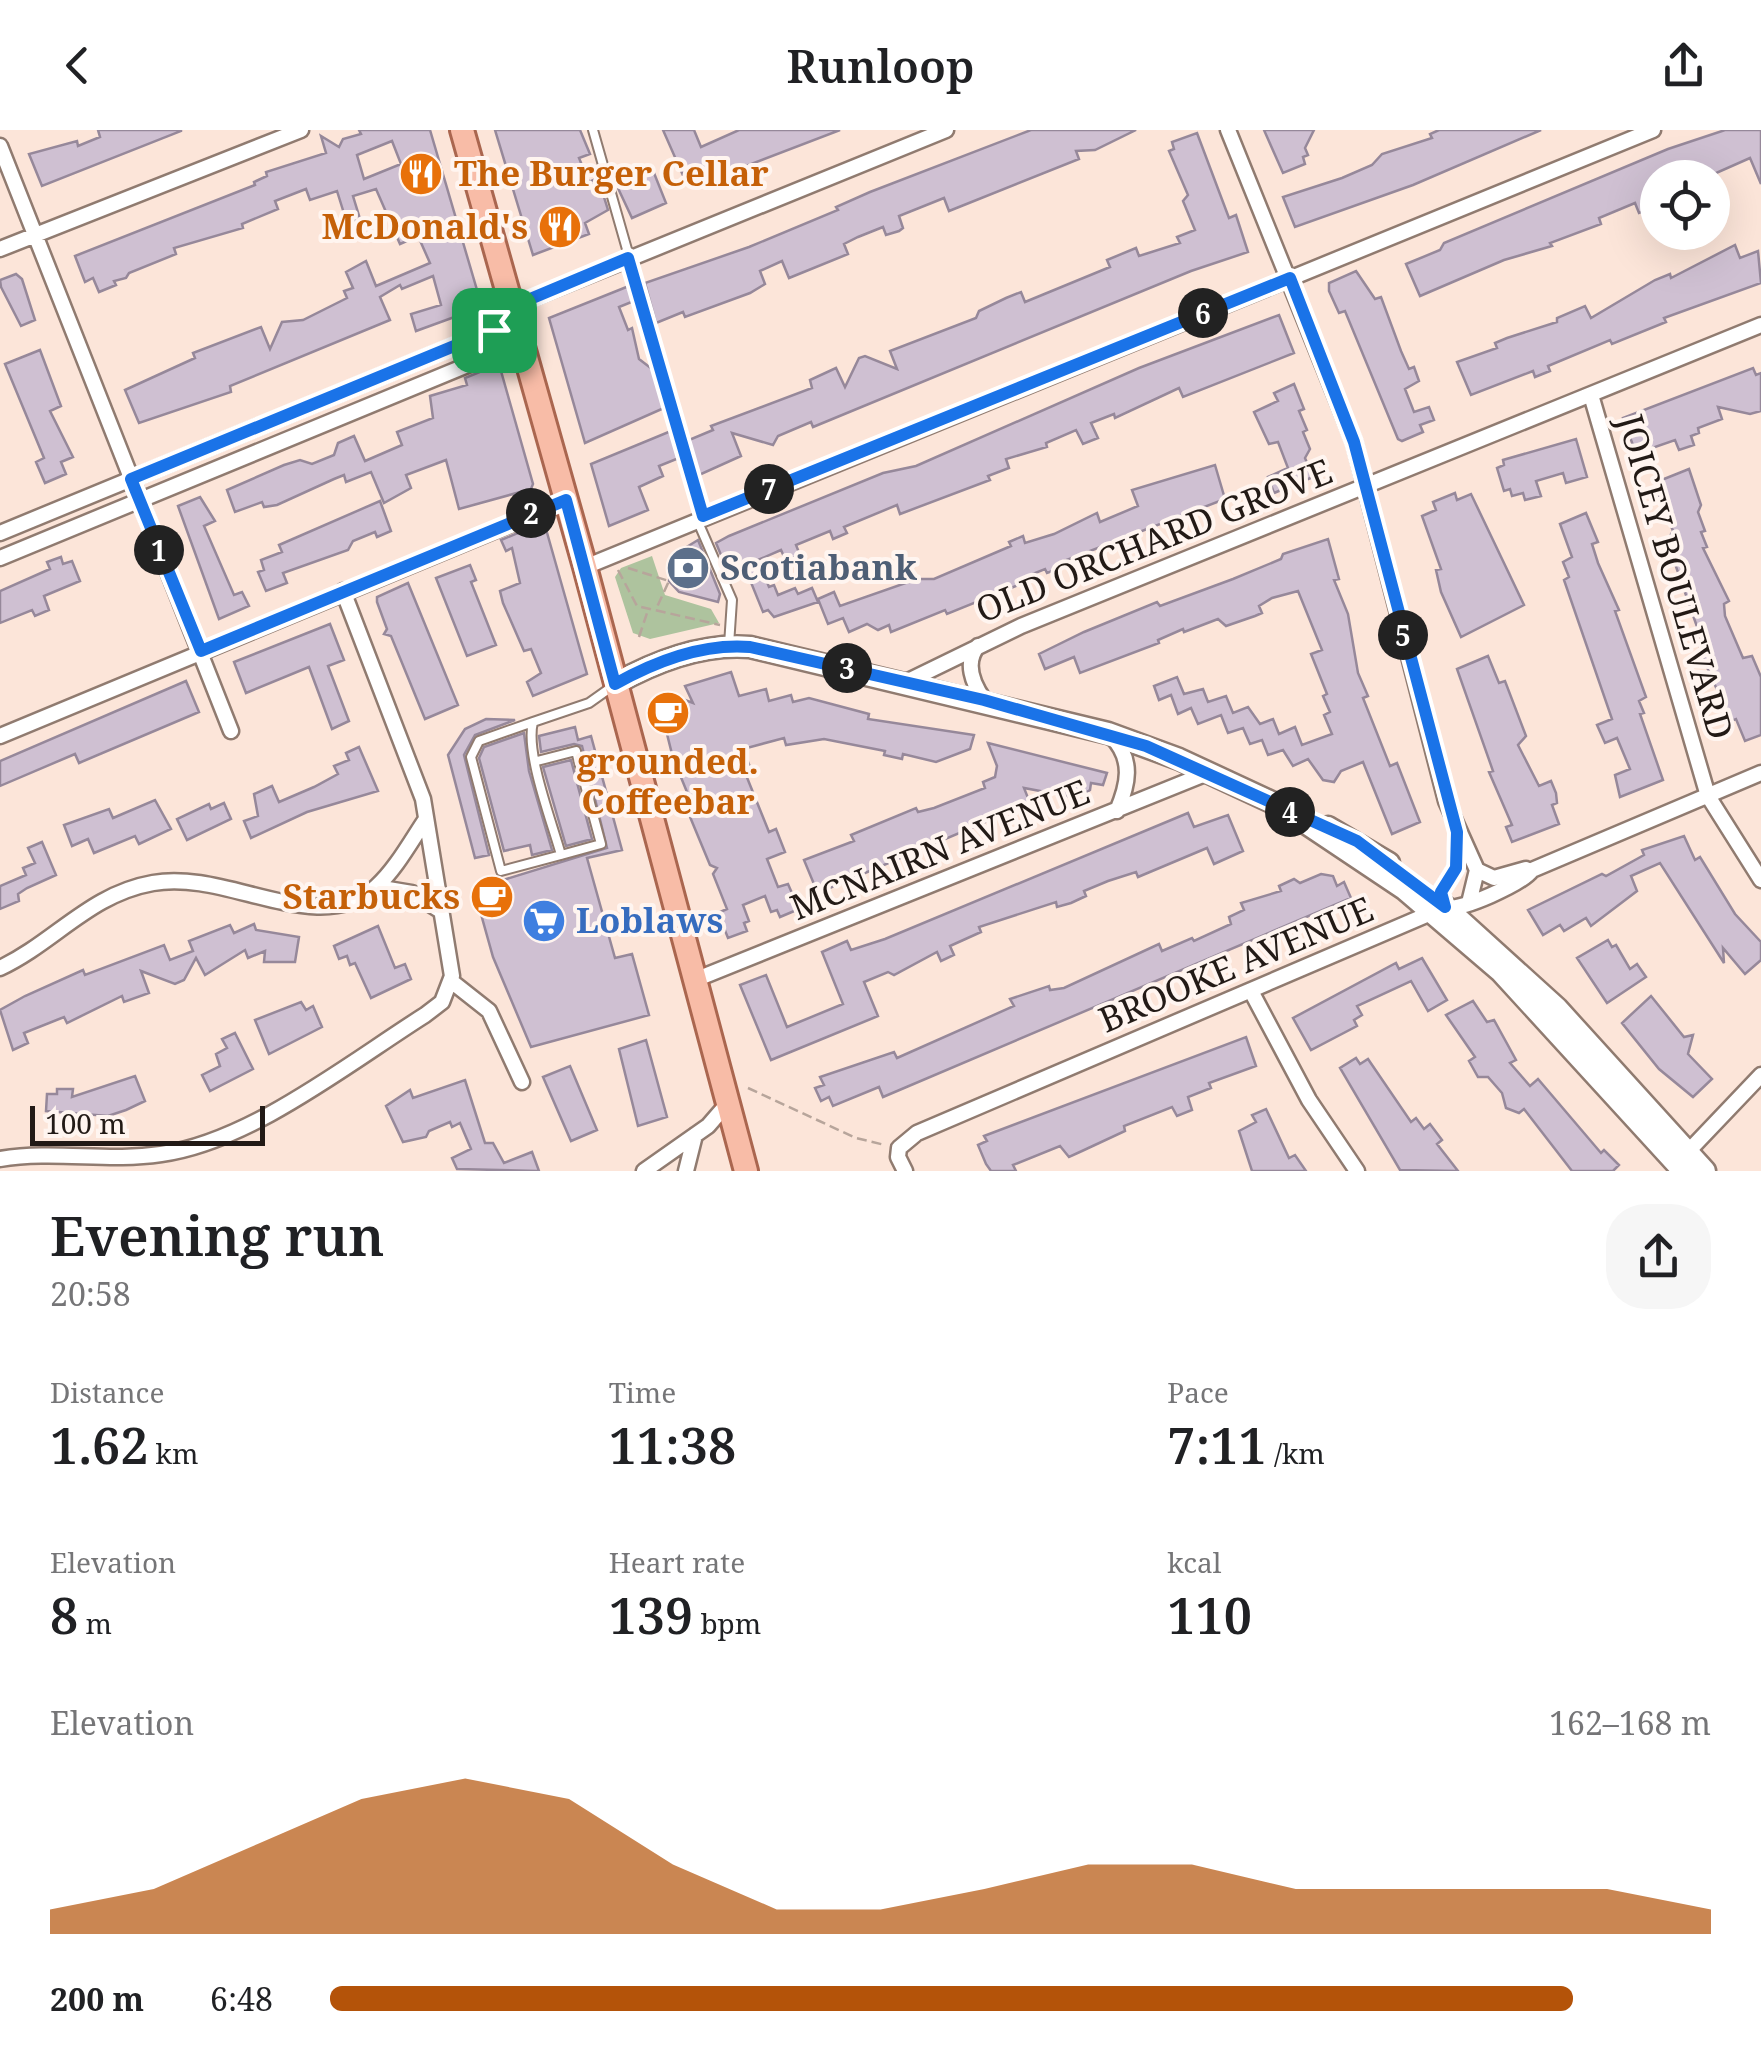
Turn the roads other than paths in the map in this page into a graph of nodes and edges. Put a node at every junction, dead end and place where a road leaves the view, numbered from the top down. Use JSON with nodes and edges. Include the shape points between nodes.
{"nodes":[{"id":1,"x":301,"y":130,"type":"edge"},
{"id":2,"x":462,"y":130,"type":"edge"},
{"id":3,"x":593,"y":130,"type":"edge"},
{"id":4,"x":946,"y":130,"type":"edge"},
{"id":5,"x":1228,"y":130,"type":"edge"},
{"id":6,"x":1653,"y":130,"type":"edge"},
{"id":7,"x":0,"y":146,"type":"edge"},
{"id":8,"x":36,"y":235,"type":"junction"},
{"id":9,"x":0,"y":249,"type":"edge"},
{"id":10,"x":628,"y":258,"type":"junction"},
{"id":11,"x":1290,"y":278,"type":"junction"},
{"id":12,"x":516,"y":323,"type":"junction"},
{"id":13,"x":1761,"y":325,"type":"edge"},
{"id":14,"x":1590,"y":395,"type":"junction"},
{"id":15,"x":131,"y":479,"type":"junction"},
{"id":16,"x":1365,"y":486,"type":"junction"},
{"id":17,"x":566,"y":500,"type":"junction"},
{"id":18,"x":140,"y":501,"type":"junction"},
{"id":19,"x":699,"y":518,"type":"junction"},
{"id":20,"x":0,"y":534,"type":"edge"},
{"id":21,"x":0,"y":558,"type":"edge"},
{"id":22,"x":585,"y":566,"type":"junction"},
{"id":23,"x":343,"y":591,"type":"junction"},
{"id":24,"x":726,"y":636,"type":"junction"},
{"id":25,"x":978,"y":645,"type":"junction"},
{"id":26,"x":201,"y":651,"type":"junction"},
{"id":27,"x":906,"y":682,"type":"junction"},
{"id":28,"x":615,"y":684,"type":"junction"},
{"id":29,"x":984,"y":700,"type":"junction"},
{"id":30,"x":533,"y":722,"type":"junction"},
{"id":31,"x":232,"y":730,"type":"dead end"},
{"id":32,"x":1108,"y":732,"type":"junction"},
{"id":33,"x":0,"y":736,"type":"edge"},
{"id":34,"x":537,"y":761,"type":"junction"},
{"id":35,"x":1210,"y":772,"type":"junction"},
{"id":36,"x":1761,"y":773,"type":"edge"},
{"id":37,"x":1708,"y":796,"type":"junction"},
{"id":38,"x":1117,"y":811,"type":"junction"},
{"id":39,"x":426,"y":819,"type":"junction"},
{"id":40,"x":1457,"y":832,"type":"junction"},
{"id":41,"x":561,"y":855,"type":"junction"},
{"id":42,"x":1476,"y":870,"type":"junction"},
{"id":43,"x":1532,"y":870,"type":"junction"},
{"id":44,"x":1761,"y":880,"type":"edge"},
{"id":45,"x":376,"y":887,"type":"junction"},
{"id":46,"x":1469,"y":903,"type":"junction"},
{"id":47,"x":1439,"y":910,"type":"junction"},
{"id":48,"x":441,"y":911,"type":"junction"},
{"id":49,"x":0,"y":968,"type":"edge"},
{"id":50,"x":451,"y":981,"type":"junction"},
{"id":51,"x":692,"y":981,"type":"junction"},
{"id":52,"x":1251,"y":990,"type":"junction"},
{"id":53,"x":1761,"y":1075,"type":"edge"},
{"id":54,"x":522,"y":1082,"type":"dead end"},
{"id":55,"x":738,"y":1095,"type":"junction"},
{"id":56,"x":695,"y":1135,"type":"junction"},
{"id":57,"x":0,"y":1159,"type":"edge"},
{"id":58,"x":1679,"y":1165,"type":"edge"},
{"id":59,"x":644,"y":1171,"type":"edge"},
{"id":60,"x":686,"y":1171,"type":"edge"},
{"id":61,"x":746,"y":1171,"type":"edge"},
{"id":62,"x":906,"y":1171,"type":"edge"},
{"id":63,"x":1357,"y":1171,"type":"edge"},
{"id":64,"x":1704,"y":1171,"type":"edge"}],
"edges":[{"from":1,"to":8,"type":"street"},
{"from":2,"to":12,"type":"main road"},
{"from":3,"to":10,"type":"lane"},
{"from":4,"to":10,"type":"street"},
{"from":5,"to":11,"type":"street"},
{"from":6,"to":11,"type":"street"},
{"from":7,"to":8,"type":"street"},
{"from":8,"to":9,"type":"street"},
{"from":8,"to":15,"type":"street"},
{"from":10,"to":12,"type":"street"},
{"from":10,"to":19,"type":"lane"},
{"from":11,"to":16,"type":"street","via":[[1348,422]]},
{"from":11,"to":19,"type":"street"},
{"from":12,"to":15,"type":"street"},
{"from":12,"to":17,"type":"main road"},
{"from":12,"to":18,"type":"street"},
{"from":13,"to":14,"type":"street","name":"OLD ORCHARD GROVE"},
{"from":14,"to":16,"type":"street","name":"OLD ORCHARD GROVE"},
{"from":14,"to":37,"type":"street","name":"JOICEY BOULEVARD"},
{"from":15,"to":18,"type":"street"},
{"from":15,"to":20,"type":"street"},
{"from":16,"to":25,"type":"street","name":"OLD ORCHARD GROVE"},
{"from":16,"to":40,"type":"street"},
{"from":17,"to":22,"type":"main road"},
{"from":17,"to":23,"type":"street"},
{"from":18,"to":21,"type":"street"},
{"from":18,"to":26,"type":"street"},
{"from":19,"to":22,"type":"street"},
{"from":19,"to":24,"type":"lane","via":[[732,600]]},
{"from":22,"to":28,"type":"main road"},
{"from":23,"to":26,"type":"street"},
{"from":23,"to":39,"type":"street","via":[[419,781]]},
{"from":24,"to":27,"type":"street"},
{"from":24,"to":28,"type":"street"},
{"from":25,"to":27,"type":"street","name":"OLD ORCHARD GROVE"},
{"from":25,"to":29,"type":"street","via":[[970,662]]},
{"from":26,"to":31,"type":"street"},
{"from":26,"to":33,"type":"street"},
{"from":27,"to":29,"type":"street"},
{"from":28,"to":30,"type":"lane","via":[[588,704]]},
{"from":28,"to":51,"type":"main road"},
{"from":29,"to":32,"type":"street"},
{"from":30,"to":34,"type":"lane"},
{"from":30,"to":41,"type":"lane","via":[[479,741],[471,757],[501,871]]},
{"from":32,"to":35,"type":"street"},
{"from":32,"to":38,"type":"street","via":[[1128,766]]},
{"from":34,"to":41,"type":"lane"},
{"from":34,"to":41,"type":"lane","via":[[576,751],[602,844]]},
{"from":35,"to":38,"type":"street","name":"MCNAIRN AVENUE"},
{"from":35,"to":47,"type":"street","via":[[1304,820]]},
{"from":36,"to":37,"type":"street","name":"BROOKE AVENUE"},
{"from":37,"to":43,"type":"street","name":"BROOKE AVENUE"},
{"from":37,"to":44,"type":"street","name":"JOICEY BOULEVARD"},
{"from":38,"to":51,"type":"street","name":"MCNAIRN AVENUE"},
{"from":39,"to":45,"type":"street"},
{"from":39,"to":48,"type":"street"},
{"from":40,"to":42,"type":"street"},
{"from":40,"to":47,"type":"street","via":[[1456,868]]},
{"from":42,"to":43,"type":"street","via":[[1494,878]]},
{"from":42,"to":46,"type":"street"},
{"from":43,"to":46,"type":"street","name":"BROOKE AVENUE"},
{"from":45,"to":48,"type":"street","via":[[412,893]]},
{"from":45,"to":49,"type":"street","via":[[318,909],[219,883],[152,883],[94,904]]},
{"from":46,"to":47,"type":"street","name":"BROOKE AVENUE"},
{"from":47,"to":52,"type":"street","name":"BROOKE AVENUE"},
{"from":47,"to":58,"type":"street"},
{"from":48,"to":50,"type":"street"},
{"from":50,"to":54,"type":"street","via":[[489,1011]]},
{"from":50,"to":57,"type":"street","via":[[435,1009],[217,1140],[147,1156]]},
{"from":51,"to":55,"type":"main road"},
{"from":52,"to":62,"type":"street","name":"BROOKE AVENUE","via":[[917,1133],[898,1148]]},
{"from":52,"to":63,"type":"street","via":[[1309,1100]]},
{"from":53,"to":58,"type":"street"},
{"from":55,"to":56,"type":"street"},
{"from":55,"to":61,"type":"main road"},
{"from":56,"to":59,"type":"street"},
{"from":56,"to":60,"type":"street"},
{"from":58,"to":64,"type":"street"}]}
